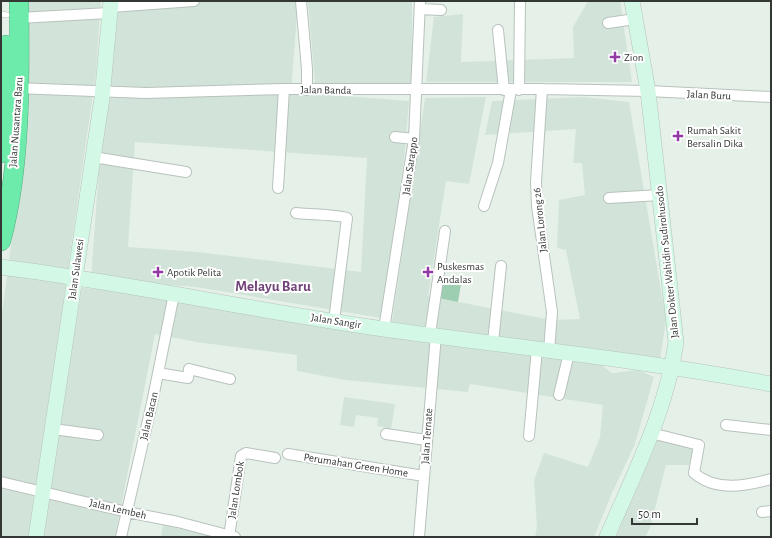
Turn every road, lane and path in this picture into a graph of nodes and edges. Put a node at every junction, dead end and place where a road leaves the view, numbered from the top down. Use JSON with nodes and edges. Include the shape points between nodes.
{"nodes":[{"id":1,"x":191,"y":1,"type":"edge"},
{"id":2,"x":194,"y":1,"type":"edge"},
{"id":3,"x":301,"y":1,"type":"edge"},
{"id":4,"x":520,"y":1,"type":"edge"},
{"id":5,"x":632,"y":1,"type":"edge"},
{"id":6,"x":420,"y":5,"type":"edge"},
{"id":7,"x":110,"y":7,"type":"edge"},
{"id":8,"x":11,"y":10,"type":"edge"},
{"id":9,"x":441,"y":10,"type":"dead end"},
{"id":10,"x":635,"y":19,"type":"junction"},
{"id":11,"x":608,"y":23,"type":"dead end"},
{"id":12,"x":498,"y":30,"type":"dead end"},
{"id":13,"x":284,"y":89,"type":"junction"},
{"id":14,"x":542,"y":89,"type":"junction"},
{"id":15,"x":307,"y":90,"type":"junction"},
{"id":16,"x":418,"y":90,"type":"junction"},
{"id":17,"x":511,"y":90,"type":"junction"},
{"id":18,"x":102,"y":91,"type":"junction"},
{"id":19,"x":648,"y":91,"type":"junction"},
{"id":20,"x":7,"y":93,"type":"edge"},
{"id":21,"x":771,"y":97,"type":"edge"},
{"id":22,"x":395,"y":137,"type":"dead end"},
{"id":23,"x":414,"y":139,"type":"junction"},
{"id":24,"x":1,"y":154,"type":"edge"},
{"id":25,"x":93,"y":157,"type":"junction"},
{"id":26,"x":186,"y":172,"type":"dead end"},
{"id":27,"x":278,"y":188,"type":"dead end"},
{"id":28,"x":660,"y":195,"type":"junction"},
{"id":29,"x":609,"y":198,"type":"dead end"},
{"id":30,"x":484,"y":206,"type":"dead end"},
{"id":31,"x":296,"y":213,"type":"dead end"},
{"id":32,"x":445,"y":231,"type":"dead end"},
{"id":33,"x":1,"y":241,"type":"edge"},
{"id":34,"x":501,"y":266,"type":"dead end"},
{"id":35,"x":1,"y":267,"type":"edge"},
{"id":36,"x":75,"y":276,"type":"junction"},
{"id":37,"x":174,"y":294,"type":"junction"},
{"id":38,"x":334,"y":320,"type":"junction"},
{"id":39,"x":384,"y":329,"type":"junction"},
{"id":40,"x":433,"y":334,"type":"junction"},
{"id":41,"x":493,"y":342,"type":"junction"},
{"id":42,"x":543,"y":350,"type":"junction"},
{"id":43,"x":568,"y":353,"type":"junction"},
{"id":44,"x":673,"y":369,"type":"junction"},
{"id":45,"x":158,"y":373,"type":"junction"},
{"id":46,"x":230,"y":378,"type":"dead end"},
{"id":47,"x":771,"y":384,"type":"edge"},
{"id":48,"x":559,"y":395,"type":"dead end"},
{"id":49,"x":726,"y":425,"type":"dead end"},
{"id":50,"x":53,"y":429,"type":"junction"},
{"id":51,"x":771,"y":430,"type":"edge"},
{"id":52,"x":651,"y":433,"type":"junction"},
{"id":53,"x":98,"y":434,"type":"dead end"},
{"id":54,"x":386,"y":434,"type":"dead end"},
{"id":55,"x":530,"y":436,"type":"dead end"},
{"id":56,"x":426,"y":440,"type":"junction"},
{"id":57,"x":288,"y":454,"type":"dead end"},
{"id":58,"x":275,"y":458,"type":"dead end"},
{"id":59,"x":424,"y":476,"type":"junction"},
{"id":60,"x":771,"y":479,"type":"edge"},
{"id":61,"x":1,"y":482,"type":"edge"},
{"id":62,"x":43,"y":491,"type":"junction"},
{"id":63,"x":127,"y":512,"type":"junction"},
{"id":64,"x":36,"y":537,"type":"edge"},
{"id":65,"x":121,"y":537,"type":"edge"},
{"id":66,"x":231,"y":537,"type":"edge"},
{"id":67,"x":419,"y":537,"type":"edge"},
{"id":68,"x":607,"y":537,"type":"edge"}],
"edges":[{"from":1,"to":2,"type":"street"},
{"from":1,"to":7,"type":"street"},
{"from":3,"to":15,"type":"street"},
{"from":4,"to":17,"type":"street"},
{"from":5,"to":10,"type":"street","name":"Jalan Dokter Wahidin Sudirohusodo"},
{"from":6,"to":9,"type":"street"},
{"from":6,"to":16,"type":"street","name":"Jalan Sarappo"},
{"from":7,"to":8,"type":"street"},
{"from":7,"to":18,"type":"street","name":"Jalan Sulawesi"},
{"from":8,"to":20,"type":"highway","name":"Jalan Nusantara Baru"},
{"from":10,"to":11,"type":"street"},
{"from":10,"to":19,"type":"street","name":"Jalan Dokter Wahidin Sudirohusodo"},
{"from":12,"to":17,"type":"street"},
{"from":13,"to":15,"type":"street","name":"Jalan Banda"},
{"from":13,"to":18,"type":"street","name":"Jalan Banda","via":[[146,93]]},
{"from":13,"to":27,"type":"street"},
{"from":14,"to":17,"type":"street","name":"Jalan Banda"},
{"from":14,"to":19,"type":"street","name":"Jalan Banda"},
{"from":14,"to":42,"type":"street","name":"Jalan Lorong 26","via":[[536,188],[552,312]]},
{"from":15,"to":16,"type":"street","name":"Jalan Banda"},
{"from":16,"to":17,"type":"street","name":"Jalan Banda"},
{"from":16,"to":23,"type":"street","name":"Jalan Sarappo"},
{"from":17,"to":30,"type":"street","via":[[498,162]]},
{"from":18,"to":20,"type":"street","name":"Jalan Banda"},
{"from":18,"to":25,"type":"street","name":"Jalan Sulawesi"},
{"from":19,"to":21,"type":"street","name":"Jalan Buru"},
{"from":19,"to":28,"type":"street","name":"Jalan Dokter Wahidin Sudirohusodo"},
{"from":20,"to":24,"type":"highway","name":"Jalan Nusantara Baru"},
{"from":20,"to":33,"type":"highway","name":"Jalan Nusantara Baru","via":[[15,151],[6,222]]},
{"from":22,"to":23,"type":"street"},
{"from":23,"to":39,"type":"street","name":"Jalan Sarappo"},
{"from":25,"to":26,"type":"street"},
{"from":25,"to":36,"type":"street","name":"Jalan Sulawesi"},
{"from":28,"to":29,"type":"street"},
{"from":28,"to":44,"type":"street","name":"Jalan Dokter Wahidin Sudirohusodo","via":[[676,342]]},
{"from":31,"to":38,"type":"street","via":[[347,218]]},
{"from":32,"to":40,"type":"street","name":"Jalan Ternate"},
{"from":34,"to":41,"type":"street"},
{"from":35,"to":36,"type":"street","name":"Jalan Sangir"},
{"from":36,"to":37,"type":"street","name":"Jalan Sangir"},
{"from":36,"to":50,"type":"street","name":"Jalan Sulawesi"},
{"from":37,"to":38,"type":"street","name":"Jalan Sangir"},
{"from":37,"to":45,"type":"street","name":"Jalan Bacan"},
{"from":38,"to":39,"type":"street","name":"Jalan Sangir"},
{"from":39,"to":40,"type":"street","name":"Jalan Sangir"},
{"from":40,"to":41,"type":"street","name":"Jalan Sangir"},
{"from":40,"to":56,"type":"street","name":"Jalan Ternate"},
{"from":41,"to":42,"type":"street","name":"Jalan Sangir"},
{"from":42,"to":43,"type":"street","name":"Jalan Sangir"},
{"from":42,"to":55,"type":"street","name":"Jalan Lorong 26"},
{"from":43,"to":44,"type":"street","name":"Jalan Sangir"},
{"from":43,"to":48,"type":"street"},
{"from":44,"to":47,"type":"street","name":"Jalan Sangir"},
{"from":44,"to":52,"type":"street","name":"Jalan Dokter Wahidin Sudirohusodo"},
{"from":45,"to":46,"type":"street","via":[[188,378],[189,370]]},
{"from":45,"to":63,"type":"street","name":"Jalan Bacan"},
{"from":49,"to":51,"type":"street"},
{"from":50,"to":53,"type":"street"},
{"from":50,"to":62,"type":"street","name":"Jalan Sulawesi"},
{"from":52,"to":60,"type":"street","via":[[699,445],[694,473],[716,483],[730,487]]},
{"from":52,"to":68,"type":"street","name":"Jalan Dokter Wahidin Sudirohusodo"},
{"from":54,"to":56,"type":"street"},
{"from":56,"to":59,"type":"street","name":"Jalan Ternate"},
{"from":57,"to":59,"type":"street","name":"Perumahan Green Home"},
{"from":58,"to":66,"type":"street","name":"Jalan Lombok","via":[[246,453],[241,456]]},
{"from":59,"to":67,"type":"street","name":"Jalan Ternate"},
{"from":61,"to":62,"type":"street","name":"Jalan Lembeh"},
{"from":62,"to":63,"type":"street","name":"Jalan Lembeh"},
{"from":62,"to":64,"type":"street","name":"Jalan Sulawesi"},
{"from":63,"to":65,"type":"street","name":"Jalan Bacan"},
{"from":63,"to":66,"type":"street","name":"Jalan Lembeh","via":[[178,522]]}]}
